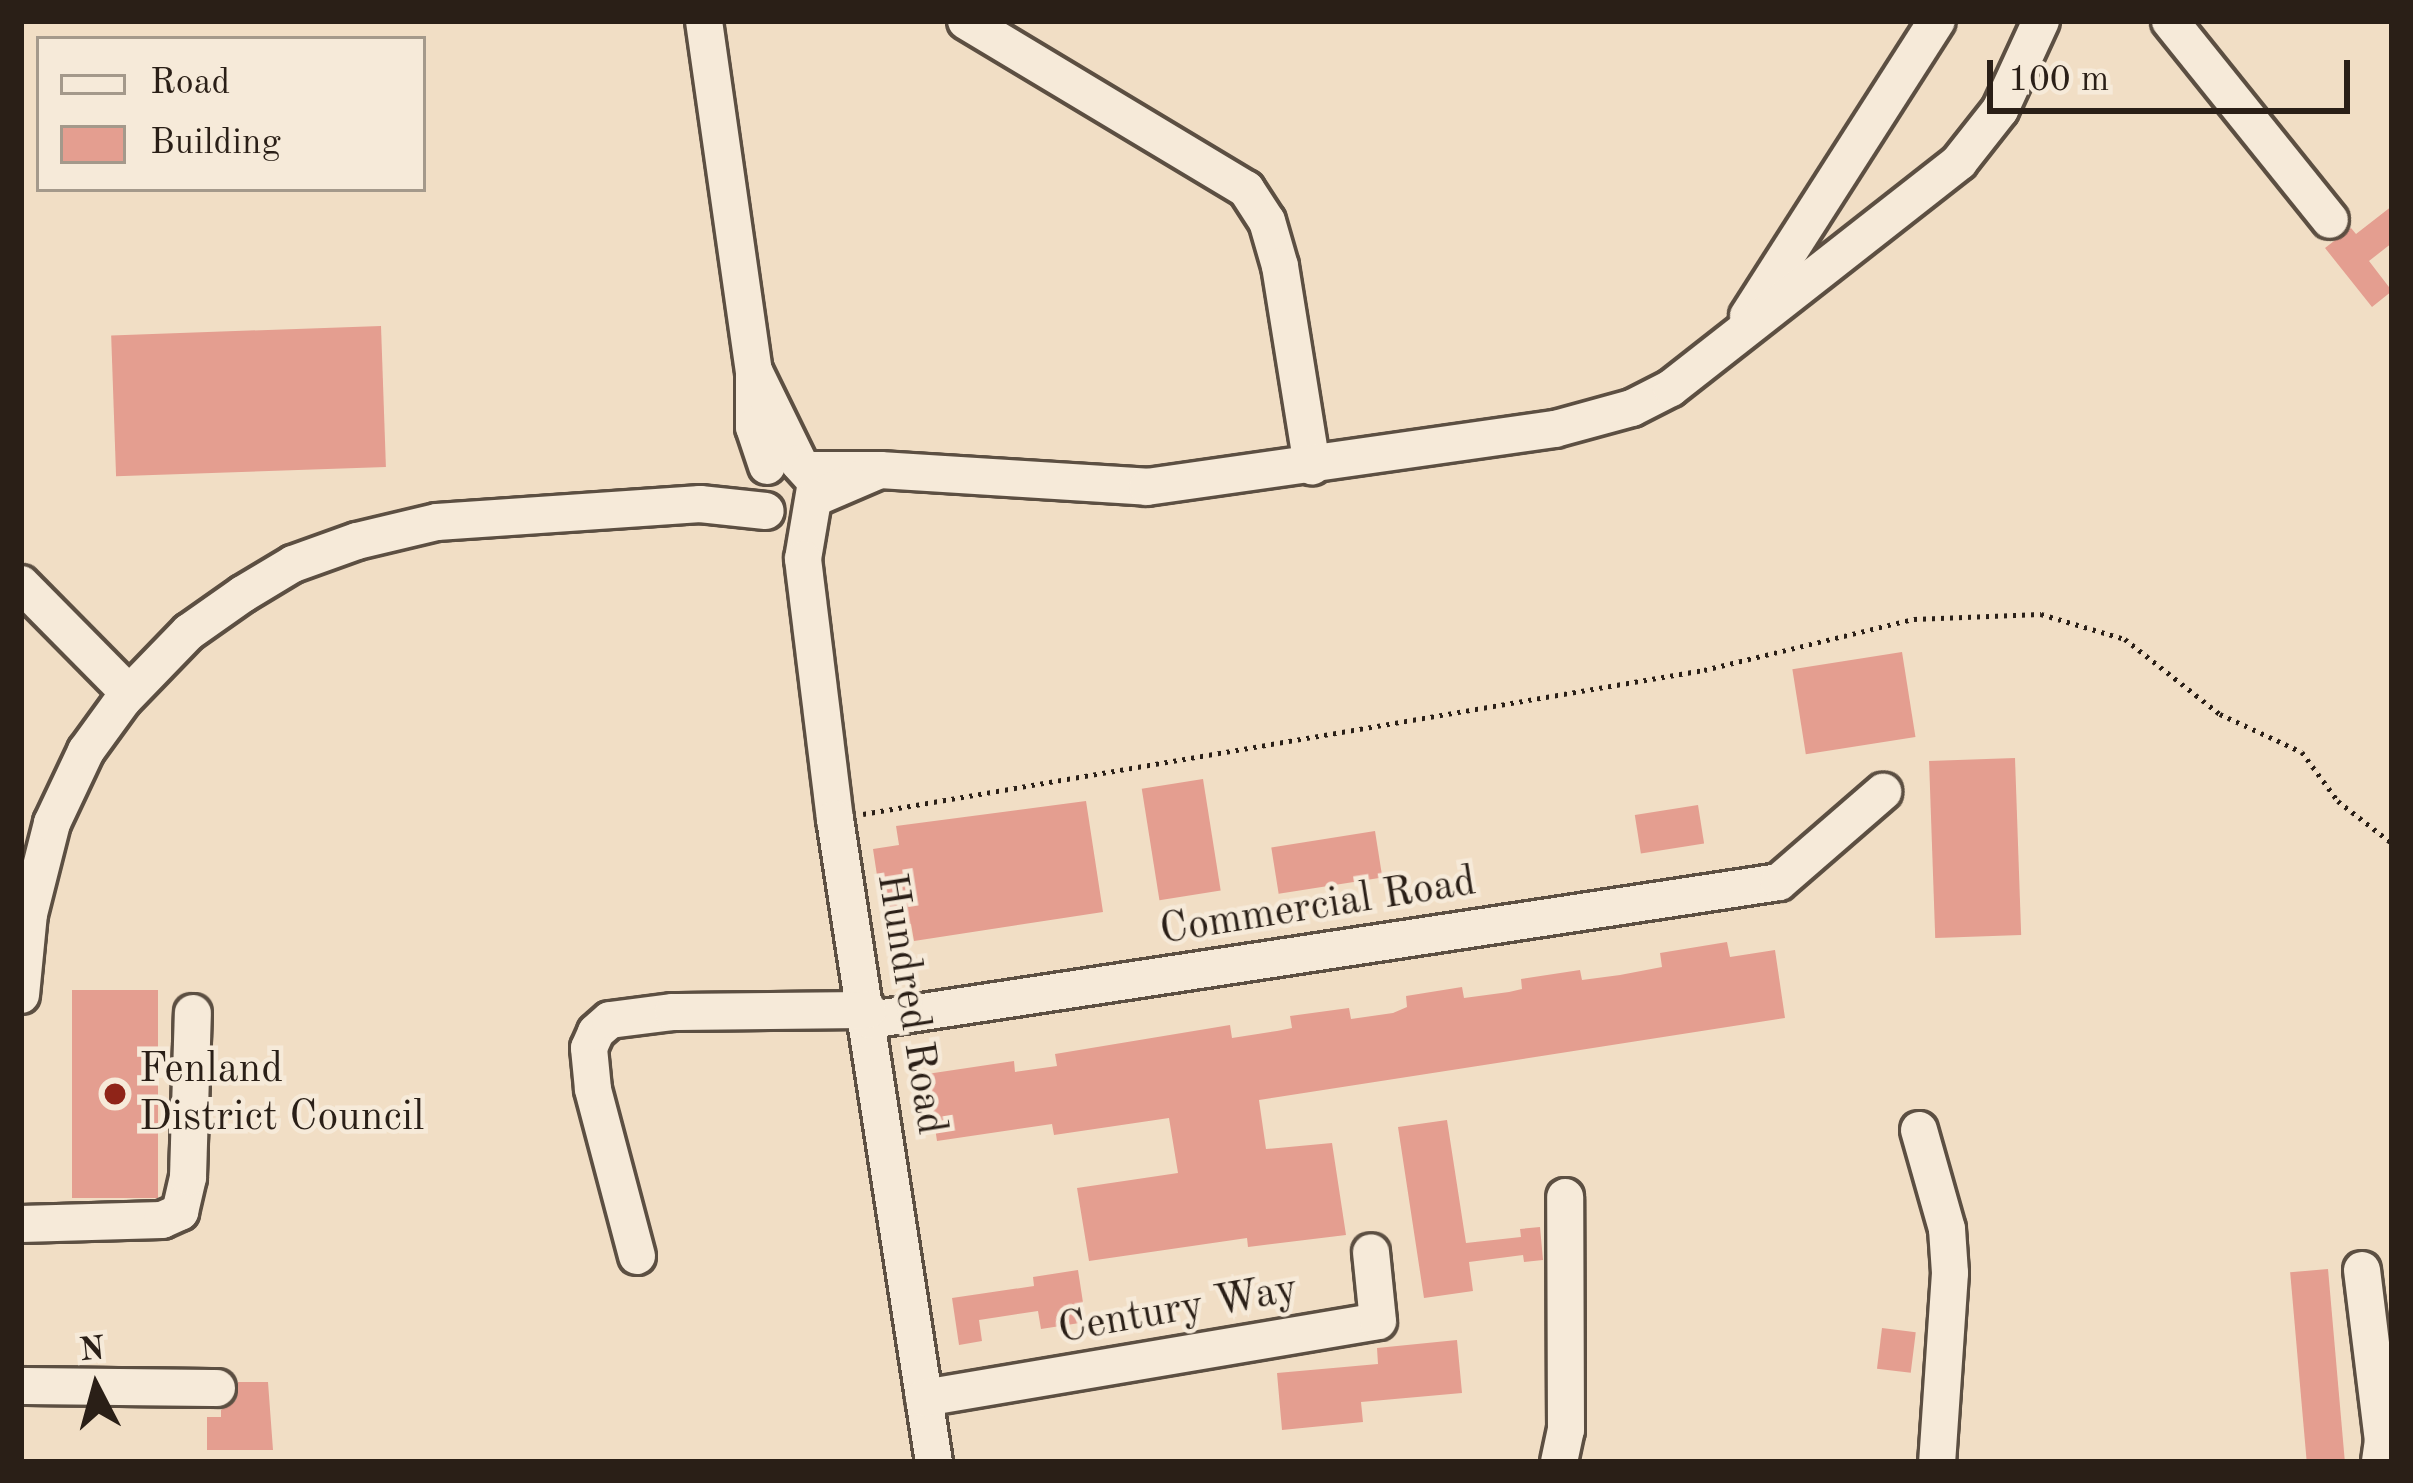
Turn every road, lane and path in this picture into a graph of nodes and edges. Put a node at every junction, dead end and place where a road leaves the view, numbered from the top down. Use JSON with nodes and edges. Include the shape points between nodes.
{"nodes":[{"id":1,"x":704,"y":21,"type":"edge"},
{"id":2,"x":966,"y":21,"type":"edge"},
{"id":3,"x":1937,"y":21,"type":"edge"},
{"id":4,"x":2041,"y":21,"type":"edge"},
{"id":5,"x":2170,"y":21,"type":"edge"},
{"id":6,"x":2330,"y":220,"type":"dead end"},
{"id":7,"x":1734,"y":338,"type":"junction"},
{"id":8,"x":1312,"y":466,"type":"junction"},
{"id":9,"x":788,"y":490,"type":"junction"},
{"id":10,"x":26,"y":600,"type":"edge"},
{"id":11,"x":129,"y":694,"type":"junction"},
{"id":12,"x":1883,"y":792,"type":"dead end"},
{"id":13,"x":835,"y":819,"type":"junction"},
{"id":14,"x":2392,"y":843,"type":"edge"},
{"id":15,"x":21,"y":995,"type":"edge"},
{"id":16,"x":193,"y":1013,"type":"dead end"},
{"id":17,"x":869,"y":1015,"type":"junction"},
{"id":18,"x":1918,"y":1130,"type":"dead end"},
{"id":19,"x":1565,"y":1197,"type":"dead end"},
{"id":20,"x":21,"y":1225,"type":"edge"},
{"id":21,"x":1371,"y":1252,"type":"dead end"},
{"id":22,"x":637,"y":1256,"type":"dead end"},
{"id":23,"x":2362,"y":1270,"type":"dead end"},
{"id":24,"x":2381,"y":1346,"type":"edge"},
{"id":25,"x":21,"y":1386,"type":"edge"},
{"id":26,"x":217,"y":1388,"type":"dead end"},
{"id":27,"x":924,"y":1398,"type":"junction"},
{"id":28,"x":934,"y":1462,"type":"edge"},
{"id":29,"x":1559,"y":1462,"type":"edge"},
{"id":30,"x":1937,"y":1462,"type":"edge"},
{"id":31,"x":2380,"y":1462,"type":"edge"}],
"edges":[{"from":1,"to":9,"type":"street","name":"Hundred Road","via":[[754,371],[754,427]]},
{"from":2,"to":8,"type":"street","via":[[1246,190],[1268,220],[1280,266]]},
{"from":3,"to":7,"type":"street"},
{"from":4,"to":7,"type":"street","via":[[2000,110],[1959,162]]},
{"from":5,"to":6,"type":"street"},
{"from":7,"to":8,"type":"street","via":[[1632,408],[1555,429]]},
{"from":8,"to":9,"type":"street","via":[[1147,487],[880,470]]},
{"from":9,"to":11,"type":"street","via":[[437,522],[357,541],[293,564],[243,594],[189,632]]},
{"from":9,"to":13,"type":"street","name":"Hundred Road"},
{"from":10,"to":11,"type":"street"},
{"from":11,"to":15,"type":"street","via":[[86,752],[52,823],[29,914]]},
{"from":12,"to":17,"type":"street","name":"Commercial Road","via":[[1780,882]]},
{"from":13,"to":14,"type":"path","via":[[1704,670],[1914,619],[2041,614],[2126,639],[2220,713],[2302,752],[2338,801]]},
{"from":13,"to":17,"type":"street","name":"Hundred Road"},
{"from":16,"to":20,"type":"street","via":[[180,1212],[162,1220]]},
{"from":17,"to":22,"type":"street","name":"Commercial Road","via":[[673,1012],[610,1020],[596,1032],[592,1089]]},
{"from":17,"to":27,"type":"street","name":"Hundred Road"},
{"from":18,"to":30,"type":"street","via":[[1947,1229],[1950,1273]]},
{"from":19,"to":29,"type":"street","via":[[1566,1430]]},
{"from":21,"to":27,"type":"street","name":"Century Way","via":[[1378,1321]]},
{"from":23,"to":24,"type":"street"},
{"from":24,"to":31,"type":"street"},
{"from":25,"to":26,"type":"street"},
{"from":27,"to":28,"type":"street","name":"Hundred Road"}]}
